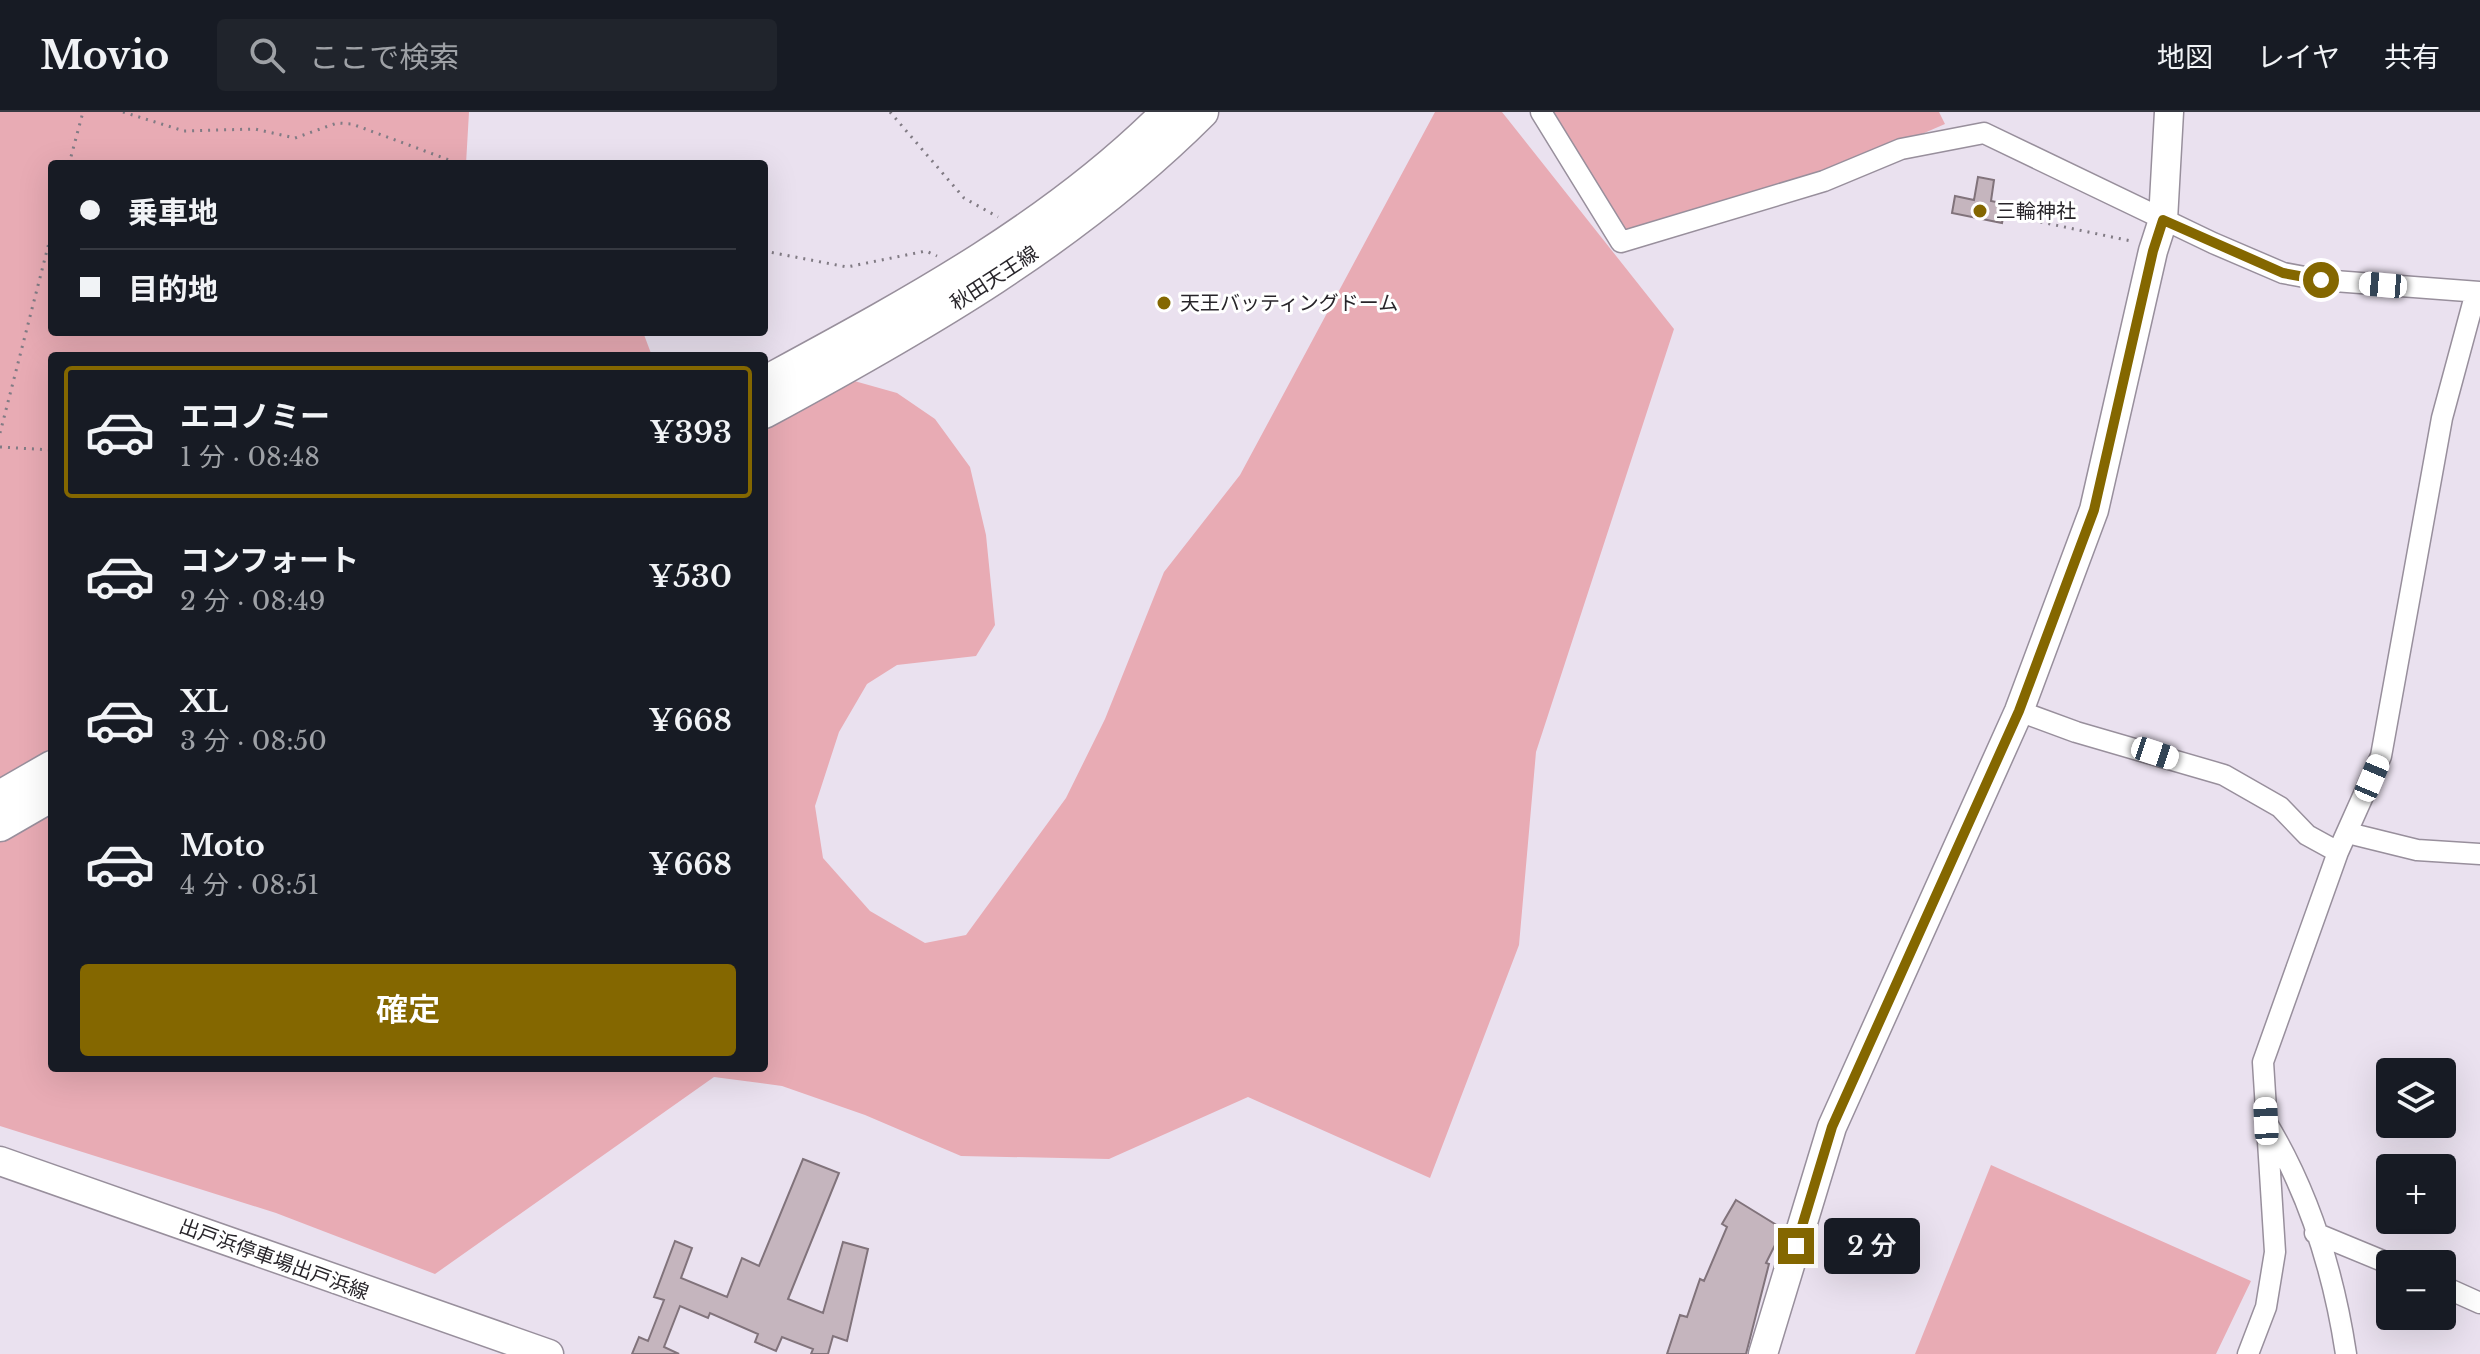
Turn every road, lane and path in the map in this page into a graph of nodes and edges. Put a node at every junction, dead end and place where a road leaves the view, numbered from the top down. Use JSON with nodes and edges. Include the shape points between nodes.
{"nodes":[{"id":1,"x":83,"y":112,"type":"edge"},
{"id":2,"x":123,"y":112,"type":"edge"},
{"id":3,"x":890,"y":112,"type":"edge"},
{"id":4,"x":1168,"y":112,"type":"edge"},
{"id":5,"x":1202,"y":112,"type":"edge"},
{"id":6,"x":1541,"y":112,"type":"edge"},
{"id":7,"x":2169,"y":112,"type":"edge"},
{"id":8,"x":70,"y":160,"type":"edge"},
{"id":9,"x":449,"y":160,"type":"edge"},
{"id":10,"x":2017,"y":217,"type":"dead end"},
{"id":11,"x":1023,"y":232,"type":"junction"},
{"id":12,"x":2159,"y":233,"type":"junction"},
{"id":13,"x":48,"y":247,"type":"edge"},
{"id":14,"x":768,"y":252,"type":"edge"},
{"id":15,"x":958,"y":273,"type":"junction"},
{"id":16,"x":2478,"y":292,"type":"edge"},
{"id":17,"x":768,"y":381,"type":"edge"},
{"id":18,"x":768,"y":410,"type":"edge"},
{"id":19,"x":0,"y":433,"type":"edge"},
{"id":20,"x":0,"y":447,"type":"edge"},
{"id":21,"x":48,"y":450,"type":"edge"},
{"id":22,"x":2019,"y":711,"type":"junction"},
{"id":23,"x":48,"y":769,"type":"edge"},
{"id":24,"x":0,"y":797,"type":"edge"},
{"id":25,"x":48,"y":797,"type":"edge"},
{"id":26,"x":0,"y":825,"type":"edge"},
{"id":27,"x":2348,"y":833,"type":"junction"},
{"id":28,"x":2338,"y":852,"type":"junction"},
{"id":29,"x":2480,"y":854,"type":"edge"},
{"id":30,"x":2266,"y":1121,"type":"junction"},
{"id":31,"x":0,"y":1161,"type":"edge"},
{"id":32,"x":2315,"y":1233,"type":"junction"},
{"id":33,"x":2376,"y":1258,"type":"edge"},
{"id":34,"x":2456,"y":1292,"type":"edge"},
{"id":35,"x":2480,"y":1303,"type":"edge"},
{"id":36,"x":549,"y":1354,"type":"edge"},
{"id":37,"x":1763,"y":1354,"type":"edge"},
{"id":38,"x":2248,"y":1354,"type":"edge"},
{"id":39,"x":2346,"y":1354,"type":"edge"}],
"edges":[{"from":1,"to":8,"type":"path"},
{"from":2,"to":9,"type":"path","via":[[184,131],[255,129],[295,138],[337,123],[352,124]]},
{"from":3,"to":11,"type":"path","via":[[964,198]]},
{"from":4,"to":11,"type":"main road","name":"秋田天王線"},
{"from":5,"to":18,"type":"main road","name":"秋田天王線","via":[[1161,153],[1044,246],[924,324]]},
{"from":6,"to":12,"type":"street","via":[[1621,242],[1824,181],[1901,149],[1984,133]]},
{"from":7,"to":12,"type":"street"},
{"from":10,"to":12,"type":"path"},
{"from":11,"to":15,"type":"main road","name":"秋田天王線"},
{"from":12,"to":16,"type":"street","via":[[2283,273]]},
{"from":12,"to":22,"type":"street","via":[[2094,510]]},
{"from":13,"to":19,"type":"path"},
{"from":14,"to":15,"type":"path","via":[[847,267],[926,251]]},
{"from":15,"to":17,"type":"main road","name":"秋田天王線"},
{"from":16,"to":27,"type":"street","via":[[2442,418],[2381,756]]},
{"from":20,"to":21,"type":"path"},
{"from":22,"to":28,"type":"street","via":[[2224,775],[2280,807],[2307,835]]},
{"from":22,"to":37,"type":"street","via":[[1832,1127]]},
{"from":23,"to":24,"type":"main road"},
{"from":25,"to":26,"type":"main road"},
{"from":27,"to":28,"type":"street"},
{"from":27,"to":29,"type":"street","via":[[2417,850]]},
{"from":28,"to":30,"type":"street","via":[[2263,1062]]},
{"from":30,"to":32,"type":"street","via":[[2295,1171]]},
{"from":30,"to":38,"type":"street","via":[[2275,1252],[2266,1307]]},
{"from":31,"to":36,"type":"street","name":"出戸浜停車場出戸浜線"},
{"from":32,"to":33,"type":"street"},
{"from":32,"to":39,"type":"street","via":[[2337,1295]]},
{"from":34,"to":35,"type":"street"}]}
